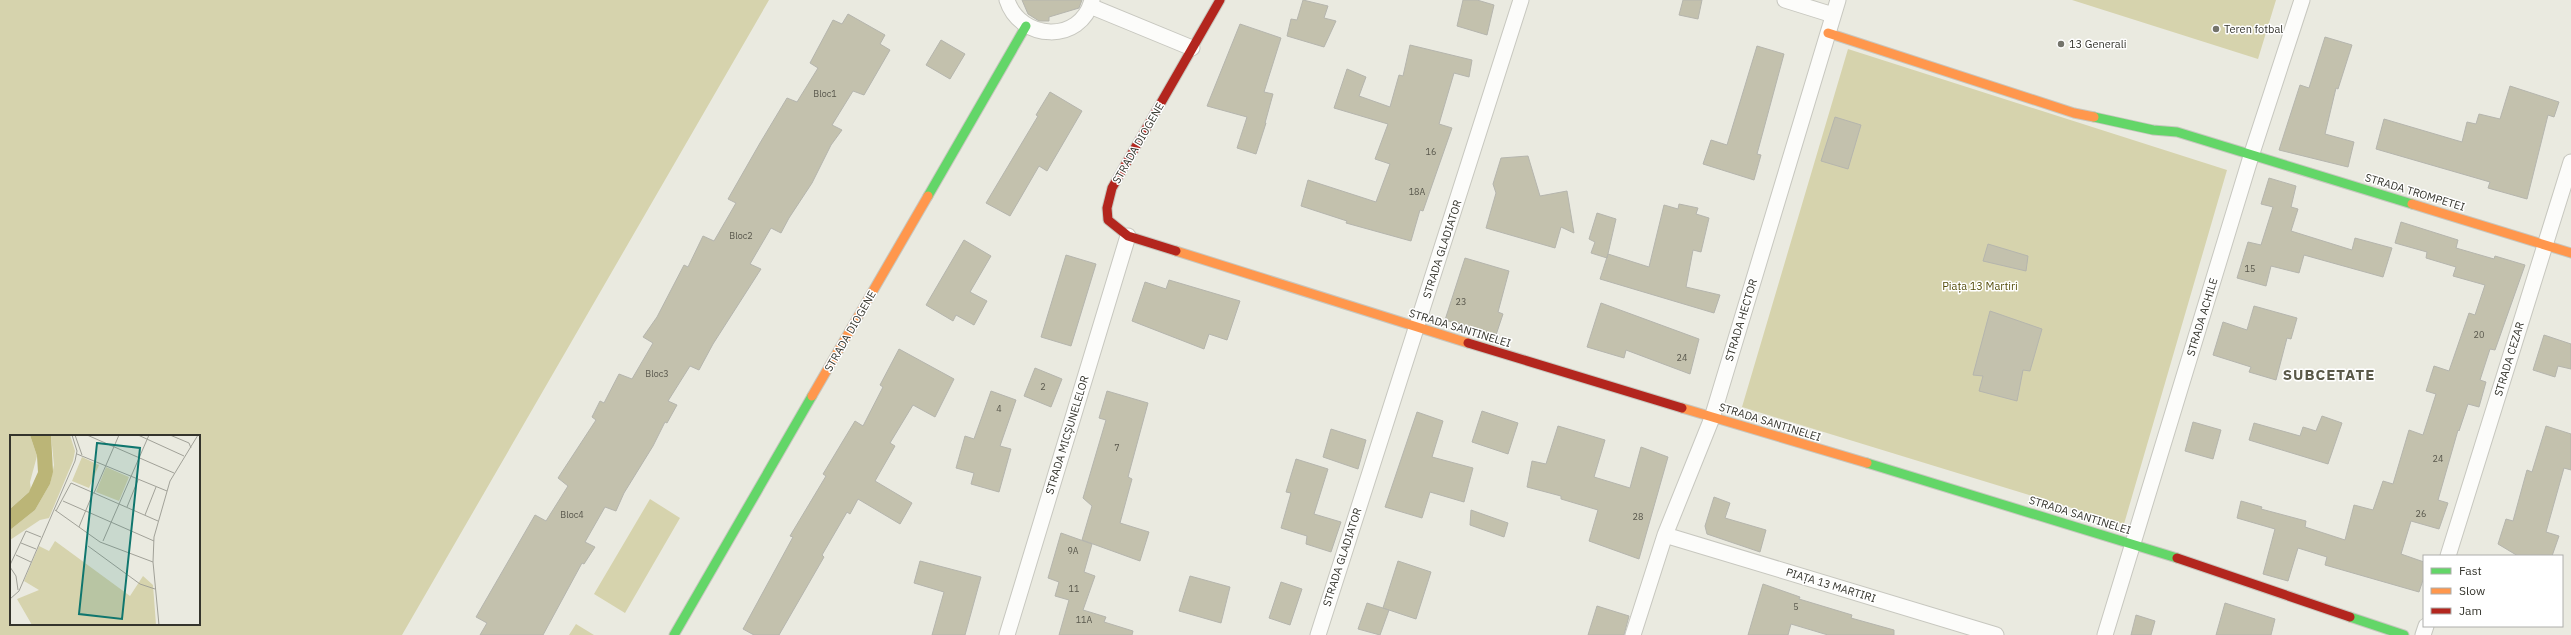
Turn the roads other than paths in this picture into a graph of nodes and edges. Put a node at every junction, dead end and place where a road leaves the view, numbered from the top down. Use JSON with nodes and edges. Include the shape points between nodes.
{"nodes":[{"id":1,"x":1007,"y":0,"type":"edge"},
{"id":2,"x":1220,"y":0,"type":"edge"},
{"id":3,"x":1521,"y":0,"type":"edge"},
{"id":4,"x":1785,"y":0,"type":"edge"},
{"id":5,"x":1838,"y":0,"type":"edge"},
{"id":6,"x":2302,"y":0,"type":"edge"},
{"id":7,"x":1091,"y":3,"type":"edge"},
{"id":8,"x":1833,"y":15,"type":"junction"},
{"id":9,"x":1026,"y":26,"type":"junction"},
{"id":10,"x":1828,"y":33,"type":"junction"},
{"id":11,"x":1192,"y":48,"type":"junction"},
{"id":12,"x":2252,"y":154,"type":"junction"},
{"id":13,"x":2571,"y":162,"type":"edge"},
{"id":14,"x":1128,"y":236,"type":"junction"},
{"id":15,"x":2544,"y":245,"type":"junction"},
{"id":16,"x":2571,"y":253,"type":"edge"},
{"id":17,"x":1417,"y":328,"type":"junction"},
{"id":18,"x":1712,"y":418,"type":"junction"},
{"id":19,"x":1665,"y":535,"type":"junction"},
{"id":20,"x":2132,"y":543,"type":"junction"},
{"id":21,"x":2448,"y":555,"type":"edge"},
{"id":22,"x":674,"y":635,"type":"edge"},
{"id":23,"x":1007,"y":635,"type":"edge"},
{"id":24,"x":1318,"y":635,"type":"edge"},
{"id":25,"x":1633,"y":635,"type":"edge"},
{"id":26,"x":1996,"y":635,"type":"edge"},
{"id":27,"x":2105,"y":635,"type":"edge"},
{"id":28,"x":2404,"y":635,"type":"edge"}],
"edges":[{"from":1,"to":9,"type":"street","via":[[1016,18]]},
{"from":2,"to":11,"type":"street","name":"STRADA DIOGENE"},
{"from":3,"to":17,"type":"street","name":"STRADA GLADIATOR"},
{"from":4,"to":8,"type":"street"},
{"from":5,"to":8,"type":"street","name":"STRADA HECTOR"},
{"from":6,"to":12,"type":"street","name":"STRADA ACHILE"},
{"from":7,"to":9,"type":"street","via":[[1082,19],[1070,28],[1055,33],[1040,32]]},
{"from":7,"to":11,"type":"street"},
{"from":8,"to":10,"type":"street","name":"STRADA HECTOR"},
{"from":9,"to":22,"type":"street","name":"STRADA DIOGENE"},
{"from":10,"to":12,"type":"street","via":[[2074,113],[2153,130],[2177,132]]},
{"from":10,"to":18,"type":"street","name":"STRADA HECTOR"},
{"from":11,"to":14,"type":"street","name":"STRADA DIOGENE","via":[[1112,188],[1107,208],[1108,220]]},
{"from":12,"to":15,"type":"street","name":"STRADA TROMPETEI"},
{"from":12,"to":20,"type":"street","name":"STRADA ACHILE"},
{"from":13,"to":15,"type":"street","name":"STRADA CEZAR"},
{"from":14,"to":17,"type":"street","name":"STRADA SANTINELEI"},
{"from":14,"to":23,"type":"street","name":"STRADA MICȘUNELELOR"},
{"from":15,"to":16,"type":"street","name":"STRADA TROMPETEI"},
{"from":15,"to":21,"type":"street","name":"STRADA CEZAR"},
{"from":17,"to":18,"type":"street","name":"STRADA SANTINELEI"},
{"from":17,"to":24,"type":"street","name":"STRADA GLADIATOR"},
{"from":18,"to":19,"type":"street","name":"STRADA HECTOR"},
{"from":18,"to":20,"type":"street","name":"STRADA SANTINELEI"},
{"from":19,"to":25,"type":"street","name":"STRADA HECTOR"},
{"from":19,"to":26,"type":"street","name":"PIAȚA 13 MARTIRI"},
{"from":20,"to":27,"type":"street","name":"STRADA ACHILE"},
{"from":20,"to":28,"type":"street","name":"STRADA SANTINELEI"}]}
